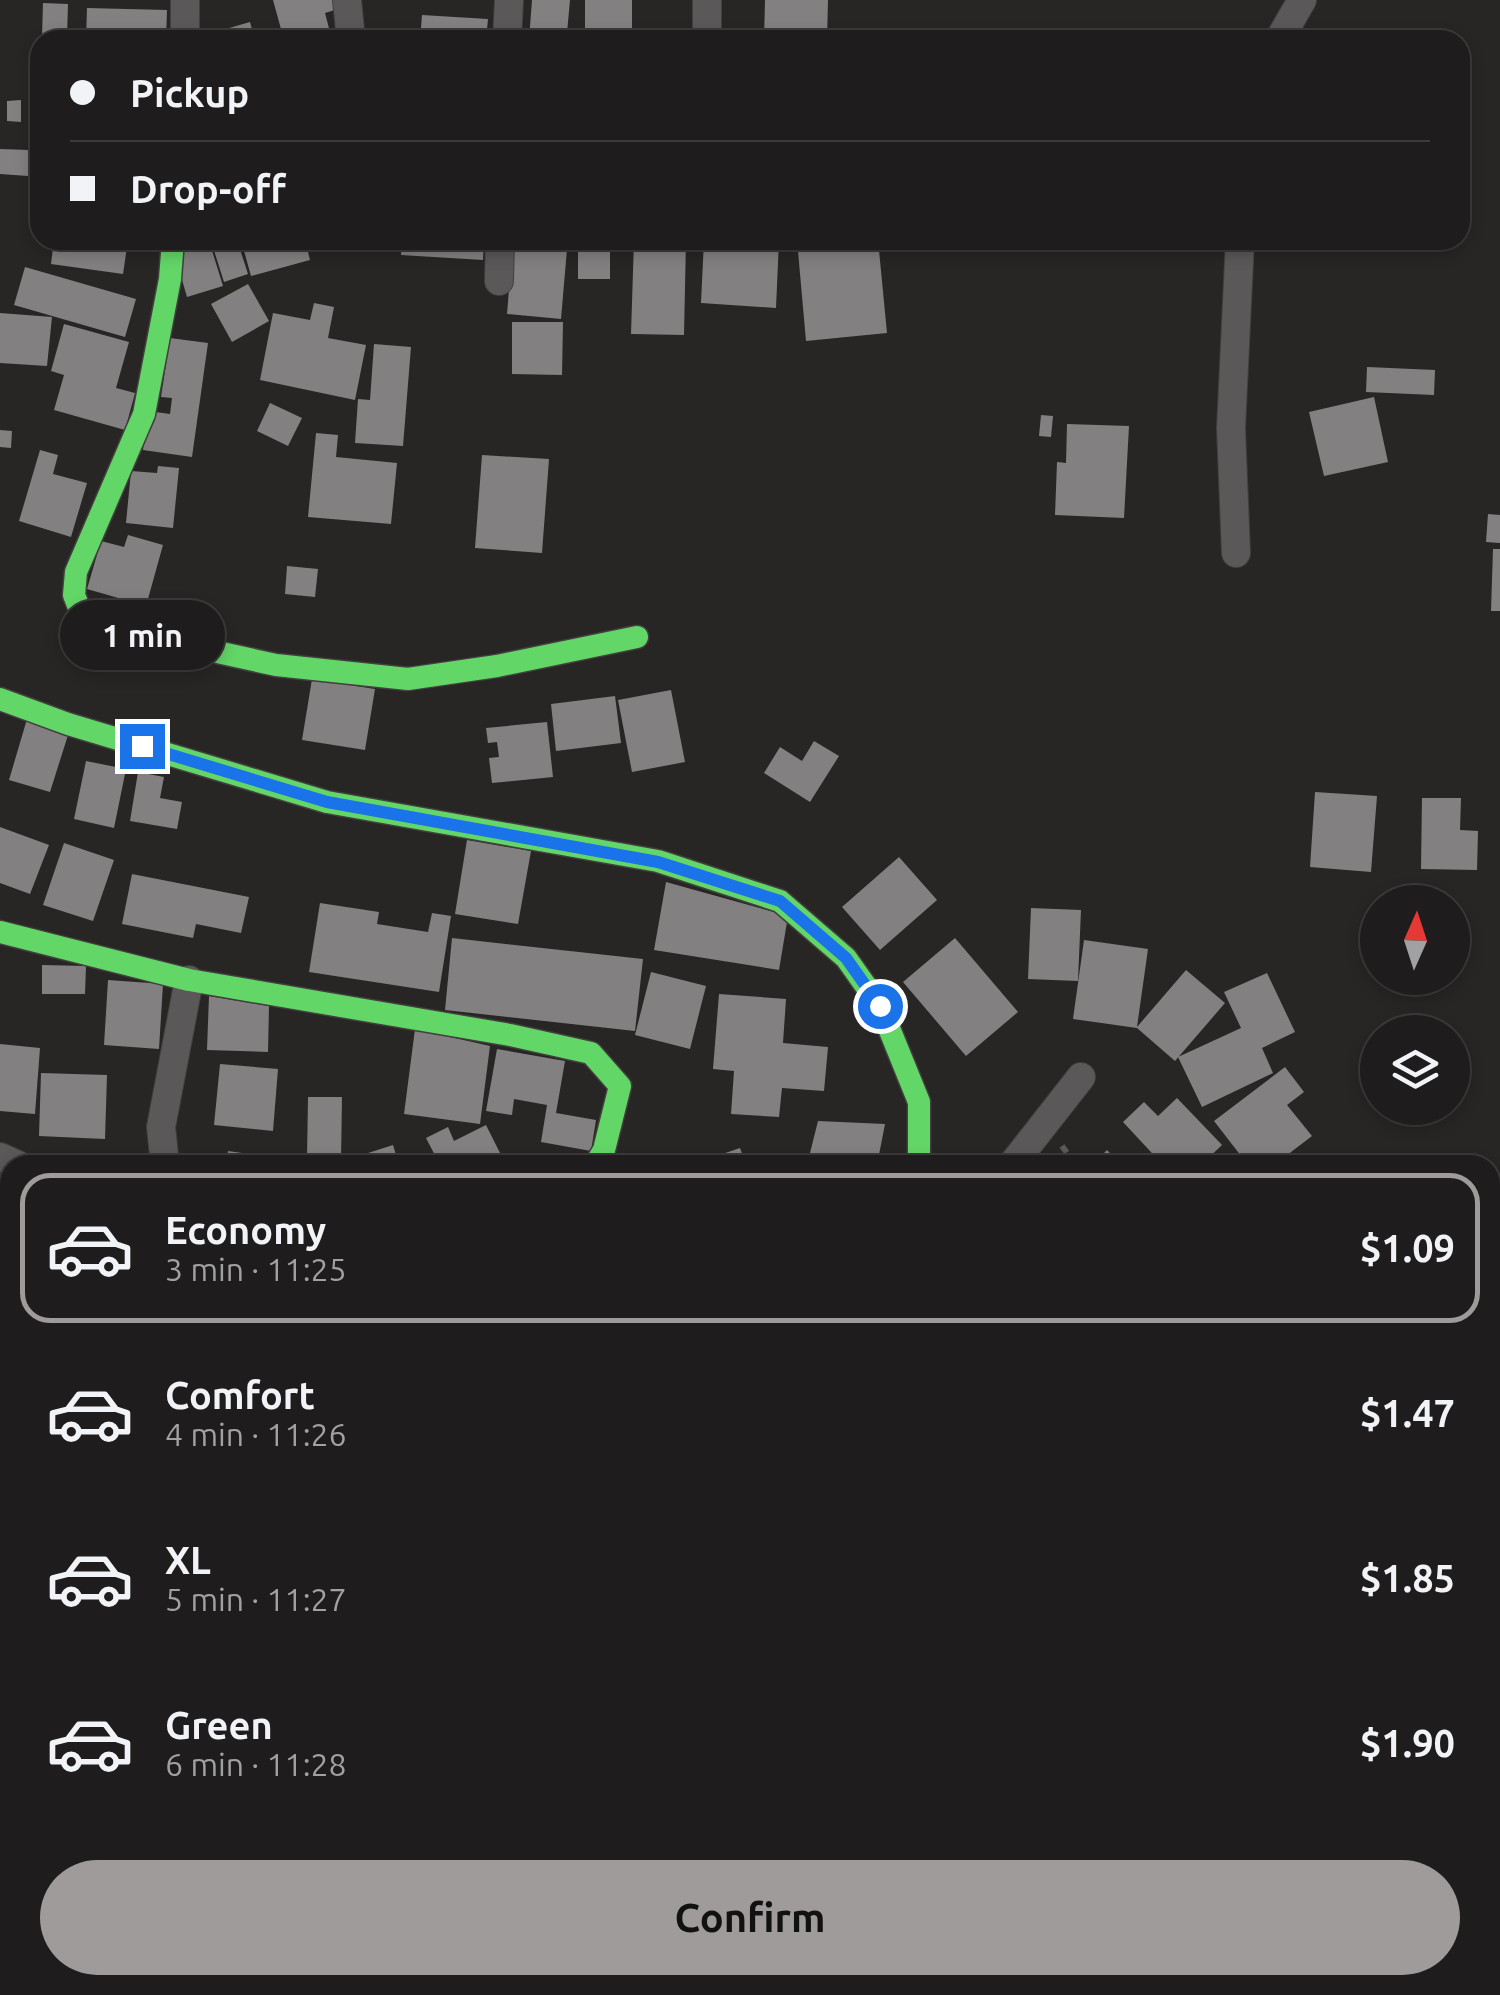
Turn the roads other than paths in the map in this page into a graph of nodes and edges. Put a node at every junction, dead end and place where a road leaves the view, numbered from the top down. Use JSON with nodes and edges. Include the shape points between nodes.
{"nodes":[{"id":1,"x":186,"y":0,"type":"edge"},
{"id":2,"x":346,"y":0,"type":"edge"},
{"id":3,"x":509,"y":0,"type":"edge"},
{"id":4,"x":708,"y":0,"type":"edge"},
{"id":5,"x":1302,"y":0,"type":"edge"},
{"id":6,"x":185,"y":30,"type":"edge"},
{"id":7,"x":350,"y":30,"type":"edge"},
{"id":8,"x":508,"y":30,"type":"edge"},
{"id":9,"x":707,"y":30,"type":"edge"},
{"id":10,"x":1285,"y":30,"type":"edge"},
{"id":11,"x":172,"y":250,"type":"edge"},
{"id":12,"x":500,"y":250,"type":"edge"},
{"id":13,"x":1239,"y":250,"type":"edge"},
{"id":14,"x":499,"y":281,"type":"dead end"},
{"id":15,"x":1236,"y":553,"type":"dead end"},
{"id":16,"x":637,"y":637,"type":"dead end"},
{"id":17,"x":0,"y":699,"type":"edge"},
{"id":18,"x":0,"y":932,"type":"edge"},
{"id":19,"x":189,"y":980,"type":"junction"},
{"id":20,"x":1081,"y":1077,"type":"dead end"},
{"id":21,"x":164,"y":1155,"type":"edge"},
{"id":22,"x":601,"y":1155,"type":"edge"},
{"id":23,"x":919,"y":1155,"type":"edge"},
{"id":24,"x":1020,"y":1155,"type":"edge"}],
"edges":[{"from":1,"to":6,"type":"street"},
{"from":2,"to":7,"type":"street"},
{"from":3,"to":8,"type":"street"},
{"from":4,"to":9,"type":"street"},
{"from":5,"to":10,"type":"street"},
{"from":11,"to":16,"type":"street","via":[[144,414],[76,572],[74,596],[85,623],[276,665],[408,679]]},
{"from":12,"to":14,"type":"street"},
{"from":13,"to":15,"type":"street","via":[[1230,428]]},
{"from":17,"to":23,"type":"street","via":[[327,802],[658,862],[780,901],[846,958],[880,1006],[918,1102]]},
{"from":18,"to":19,"type":"street"},
{"from":19,"to":21,"type":"street","via":[[161,1128]]},
{"from":19,"to":22,"type":"street","via":[[591,1053],[620,1086]]},
{"from":20,"to":24,"type":"street"}]}
